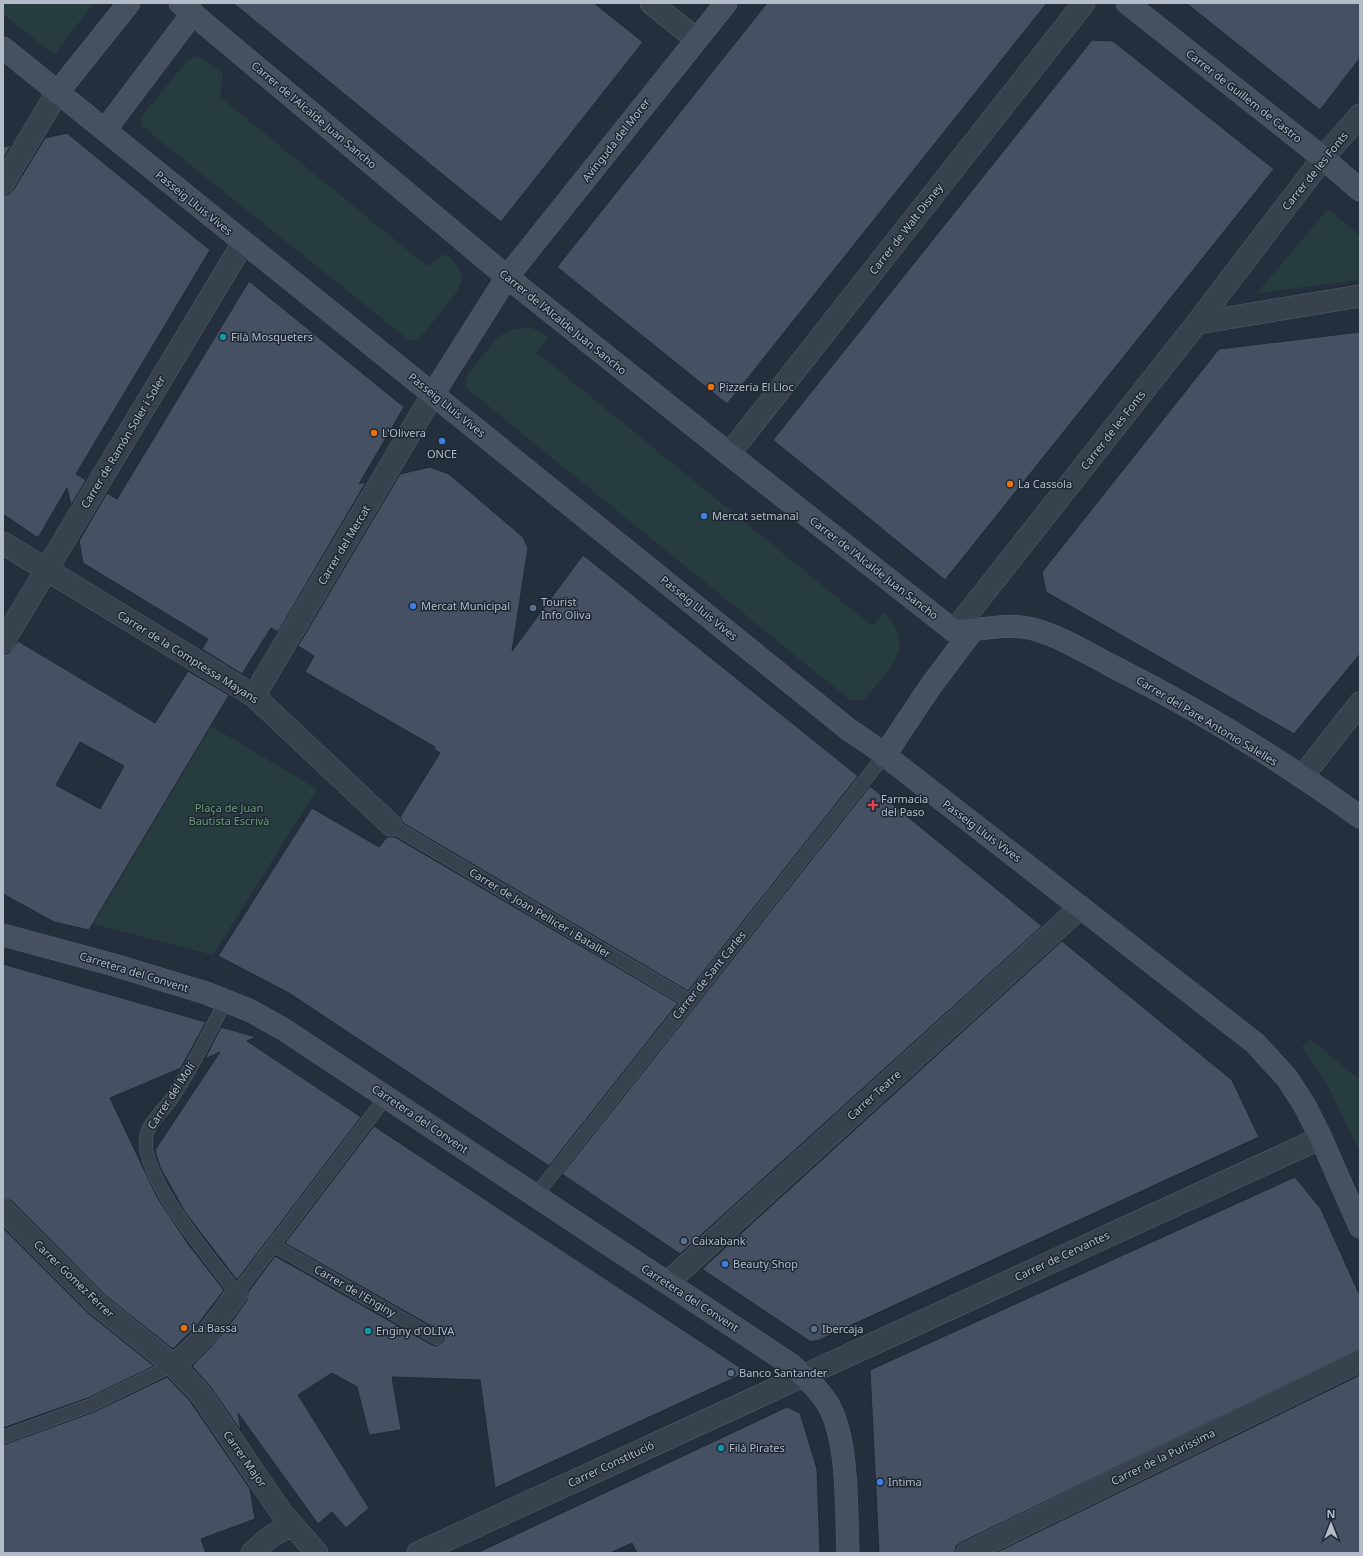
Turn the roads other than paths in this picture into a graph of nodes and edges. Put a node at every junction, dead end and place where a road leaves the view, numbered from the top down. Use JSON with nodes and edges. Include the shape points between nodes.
{"nodes":[{"id":1,"x":129,"y":3,"type":"edge"},
{"id":2,"x":651,"y":3,"type":"edge"},
{"id":3,"x":726,"y":3,"type":"edge"},
{"id":4,"x":1084,"y":3,"type":"edge"},
{"id":5,"x":1127,"y":3,"type":"edge"},
{"id":6,"x":191,"y":6,"type":"edge"},
{"id":7,"x":696,"y":39,"type":"junction"},
{"id":8,"x":3,"y":48,"type":"edge"},
{"id":9,"x":57,"y":93,"type":"junction"},
{"id":10,"x":1360,"y":115,"type":"edge"},
{"id":11,"x":105,"y":130,"type":"junction"},
{"id":12,"x":1323,"y":158,"type":"junction"},
{"id":13,"x":3,"y":183,"type":"edge"},
{"id":14,"x":1360,"y":190,"type":"edge"},
{"id":15,"x":243,"y":243,"type":"junction"},
{"id":16,"x":507,"y":277,"type":"junction"},
{"id":17,"x":1360,"y":296,"type":"edge"},
{"id":18,"x":1197,"y":323,"type":"junction"},
{"id":19,"x":433,"y":394,"type":"junction"},
{"id":20,"x":729,"y":454,"type":"junction"},
{"id":21,"x":3,"y":543,"type":"edge"},
{"id":22,"x":46,"y":569,"type":"junction"},
{"id":23,"x":963,"y":631,"type":"junction"},
{"id":24,"x":3,"y":642,"type":"edge"},
{"id":25,"x":254,"y":696,"type":"junction"},
{"id":26,"x":1360,"y":704,"type":"edge"},
{"id":27,"x":879,"y":751,"type":"junction"},
{"id":28,"x":1302,"y":777,"type":"junction"},
{"id":29,"x":1360,"y":817,"type":"edge"},
{"id":30,"x":391,"y":825,"type":"joint"},
{"id":31,"x":1082,"y":907,"type":"junction"},
{"id":32,"x":3,"y":935,"type":"edge"},
{"id":33,"x":226,"y":1000,"type":"junction"},
{"id":34,"x":688,"y":1000,"type":"junction"},
{"id":35,"x":386,"y":1097,"type":"junction"},
{"id":36,"x":1322,"y":1138,"type":"junction"},
{"id":37,"x":535,"y":1196,"type":"junction"},
{"id":38,"x":9,"y":1215,"type":"edge"},
{"id":39,"x":1360,"y":1227,"type":"edge"},
{"id":40,"x":273,"y":1245,"type":"junction"},
{"id":41,"x":666,"y":1283,"type":"junction"},
{"id":42,"x":237,"y":1293,"type":"junction"},
{"id":43,"x":436,"y":1338,"type":"dead end"},
{"id":44,"x":1360,"y":1361,"type":"edge"},
{"id":45,"x":173,"y":1365,"type":"junction"},
{"id":46,"x":803,"y":1375,"type":"junction"},
{"id":47,"x":3,"y":1437,"type":"edge"},
{"id":48,"x":291,"y":1525,"type":"junction"},
{"id":49,"x":252,"y":1553,"type":"edge"},
{"id":50,"x":317,"y":1553,"type":"edge"},
{"id":51,"x":418,"y":1553,"type":"edge"},
{"id":52,"x":848,"y":1553,"type":"edge"},
{"id":53,"x":967,"y":1553,"type":"edge"}],
"edges":[{"from":1,"to":9,"type":"street"},
{"from":2,"to":7,"type":"street"},
{"from":3,"to":7,"type":"street","name":"Avinguda del Morer"},
{"from":4,"to":20,"type":"street","name":"Carrer de Walt Disney"},
{"from":5,"to":12,"type":"street","name":"Carrer de Guillem de Castro"},
{"from":6,"to":11,"type":"street"},
{"from":6,"to":16,"type":"street","name":"Carrer de l'Alcalde Juan Sancho"},
{"from":7,"to":16,"type":"street","name":"Avinguda del Morer"},
{"from":8,"to":9,"type":"street","name":"Passeig Lluis Vives"},
{"from":9,"to":11,"type":"street","name":"Passeig Lluis Vives"},
{"from":9,"to":13,"type":"street"},
{"from":10,"to":12,"type":"street","name":"Carrer de les Fonts"},
{"from":11,"to":15,"type":"street","name":"Passeig Lluis Vives"},
{"from":12,"to":14,"type":"street","name":"Carrer de Guillem de Castro"},
{"from":12,"to":18,"type":"street","name":"Carrer de les Fonts"},
{"from":15,"to":19,"type":"street","name":"Passeig Lluis Vives"},
{"from":15,"to":22,"type":"street","name":"Carrer de Ramón Soler i Soler"},
{"from":16,"to":19,"type":"street","name":"Avinguda del Morer"},
{"from":16,"to":20,"type":"street","name":"Carrer de l'Alcalde Juan Sancho"},
{"from":17,"to":18,"type":"street"},
{"from":18,"to":23,"type":"street","name":"Carrer de les Fonts"},
{"from":19,"to":25,"type":"street","name":"Carrer del Mercat"},
{"from":19,"to":27,"type":"street","name":"Passeig Lluis Vives","via":[[848,729]]},
{"from":20,"to":23,"type":"street","name":"Carrer de l'Alcalde Juan Sancho"},
{"from":21,"to":22,"type":"street","name":"Carrer de la Comptessa Mayans"},
{"from":22,"to":24,"type":"street","name":"Carrer de Ramón Soler i Soler"},
{"from":22,"to":25,"type":"street","name":"Carrer de la Comptessa Mayans"},
{"from":23,"to":27,"type":"street","via":[[930,687]]},
{"from":23,"to":28,"type":"street","name":"Carrer del Pare Antonio Salelles","via":[[1014,626],[1033,629],[1063,641],[1165,693]]},
{"from":25,"to":30,"type":"street","name":"Carrer de la Comptessa Mayans"},
{"from":26,"to":28,"type":"street"},
{"from":27,"to":31,"type":"street","name":"Passeig Lluis Vives"},
{"from":27,"to":34,"type":"lane","name":"Carrer de Sant Carles"},
{"from":28,"to":29,"type":"street","name":"Carrer del Pare Antonio Salelles"},
{"from":30,"to":34,"type":"lane","name":"Carrer de Joan Pellicer i Bataller"},
{"from":31,"to":36,"type":"street","name":"Passeig Lluis Vives","via":[[1255,1043],[1288,1078]]},
{"from":31,"to":41,"type":"street","name":"Carrer Teatre"},
{"from":32,"to":33,"type":"street","name":"Carretera del Convent","via":[[114,965]]},
{"from":33,"to":35,"type":"street","name":"Carretera del Convent","via":[[283,1029]]},
{"from":33,"to":42,"type":"lane","name":"Carrer del Molí","via":[[183,1082],[147,1132],[146,1147],[168,1201],[186,1229]]},
{"from":34,"to":37,"type":"lane","name":"Carrer de Sant Carles"},
{"from":35,"to":37,"type":"street","name":"Carretera del Convent"},
{"from":35,"to":40,"type":"lane"},
{"from":36,"to":39,"type":"street","name":"Passeig Lluis Vives"},
{"from":36,"to":46,"type":"street","name":"Carrer de Cervantes"},
{"from":37,"to":41,"type":"street","name":"Carretera del Convent"},
{"from":38,"to":45,"type":"street","name":"Carrer Gomez Ferrer","via":[[97,1304]]},
{"from":40,"to":42,"type":"lane"},
{"from":40,"to":43,"type":"lane","name":"Carrer de l'Enginy"},
{"from":41,"to":46,"type":"street","name":"Carretera del Convent","via":[[771,1351]]},
{"from":42,"to":45,"type":"street","via":[[206,1336]]},
{"from":44,"to":53,"type":"street","name":"Carrer de la Puríssima"},
{"from":45,"to":47,"type":"lane","via":[[91,1405]]},
{"from":45,"to":48,"type":"street","name":"Carrer Major","via":[[200,1393]]},
{"from":46,"to":51,"type":"street","name":"Carrer Constitució"},
{"from":46,"to":52,"type":"street","name":"Carretera del Convent","via":[[828,1405],[840,1433]]},
{"from":48,"to":49,"type":"street","via":[[270,1537]]},
{"from":48,"to":50,"type":"street","name":"Carrer Major"}]}
